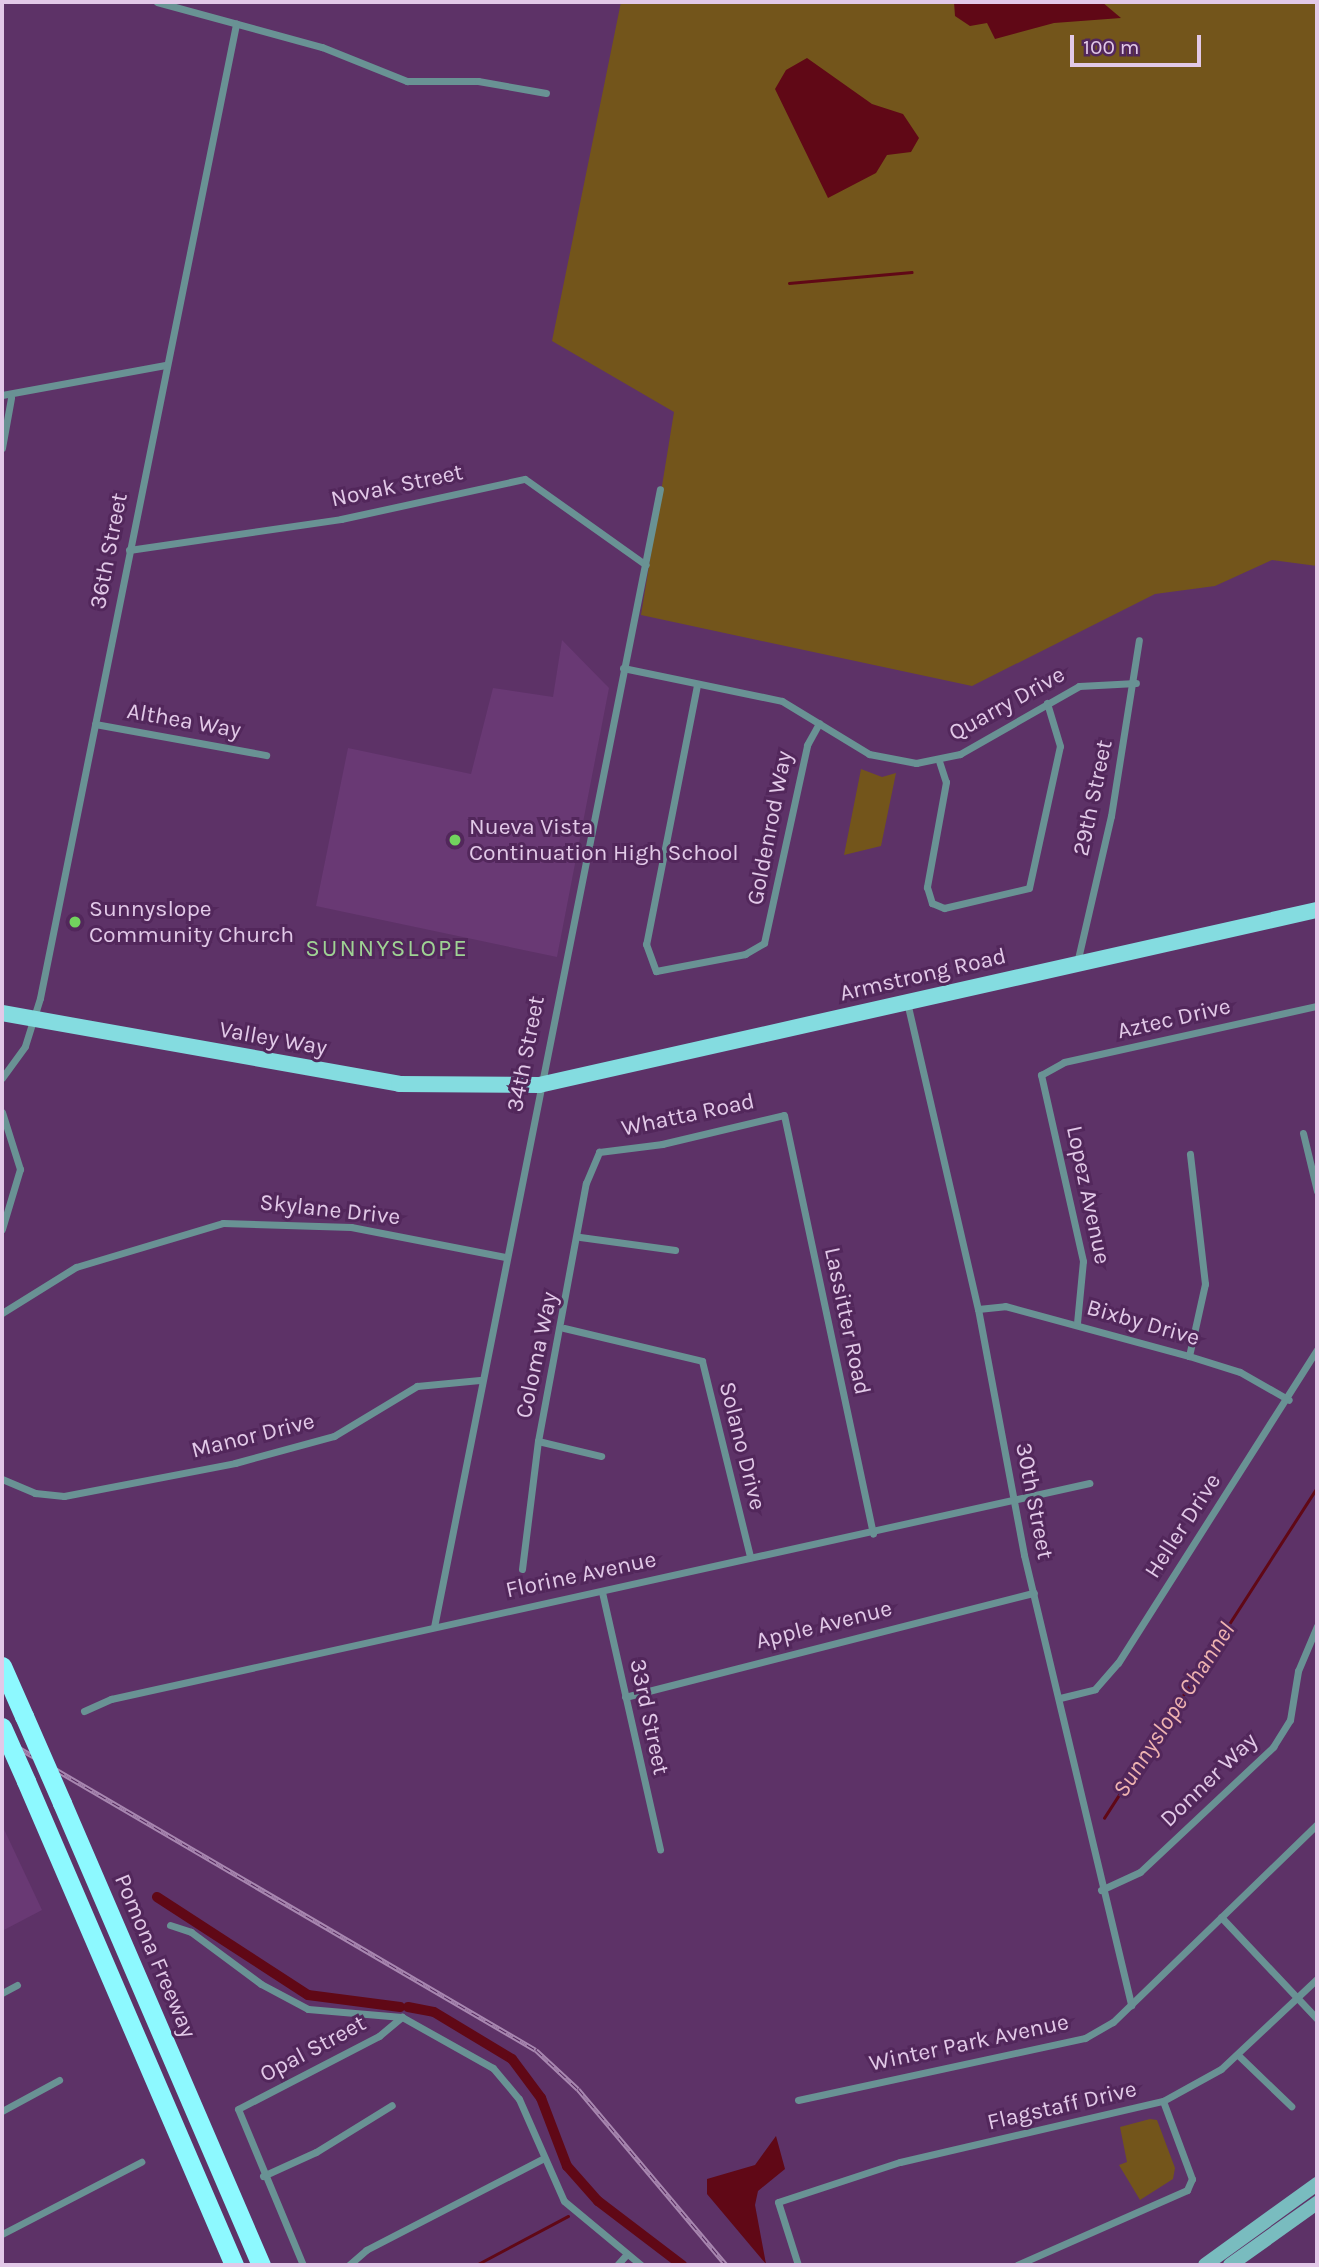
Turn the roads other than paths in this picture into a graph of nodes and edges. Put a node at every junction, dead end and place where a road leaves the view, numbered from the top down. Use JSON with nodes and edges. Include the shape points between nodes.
{"nodes":[{"id":1,"x":157,"y":2,"type":"edge"},
{"id":2,"x":236,"y":24,"type":"junction"},
{"id":3,"x":546,"y":93,"type":"dead end"},
{"id":4,"x":165,"y":366,"type":"junction"},
{"id":5,"x":2,"y":395,"type":"edge"},
{"id":6,"x":11,"y":398,"type":"junction"},
{"id":7,"x":2,"y":448,"type":"edge"},
{"id":8,"x":660,"y":489,"type":"dead end"},
{"id":9,"x":129,"y":550,"type":"junction"},
{"id":10,"x":646,"y":565,"type":"junction"},
{"id":11,"x":1139,"y":640,"type":"dead end"},
{"id":12,"x":623,"y":668,"type":"junction"},
{"id":13,"x":1136,"y":682,"type":"junction"},
{"id":14,"x":697,"y":685,"type":"junction"},
{"id":15,"x":1047,"y":703,"type":"junction"},
{"id":16,"x":819,"y":723,"type":"junction"},
{"id":17,"x":94,"y":724,"type":"junction"},
{"id":18,"x":266,"y":755,"type":"dead end"},
{"id":19,"x":939,"y":761,"type":"junction"},
{"id":20,"x":1317,"y":910,"type":"edge"},
{"id":21,"x":1077,"y":964,"type":"junction"},
{"id":22,"x":907,"y":1002,"type":"junction"},
{"id":23,"x":1317,"y":1006,"type":"edge"},
{"id":24,"x":2,"y":1013,"type":"edge"},
{"id":25,"x":34,"y":1021,"type":"junction"},
{"id":26,"x":1041,"y":1075,"type":"joint"},
{"id":27,"x":2,"y":1078,"type":"edge"},
{"id":28,"x":539,"y":1085,"type":"junction"},
{"id":29,"x":2,"y":1112,"type":"edge"},
{"id":30,"x":784,"y":1115,"type":"joint"},
{"id":31,"x":1303,"y":1133,"type":"dead end"},
{"id":32,"x":599,"y":1152,"type":"joint"},
{"id":33,"x":1190,"y":1154,"type":"dead end"},
{"id":34,"x":1317,"y":1191,"type":"edge"},
{"id":35,"x":2,"y":1229,"type":"edge"},
{"id":36,"x":580,"y":1237,"type":"junction"},
{"id":37,"x":675,"y":1251,"type":"dead end"},
{"id":38,"x":505,"y":1257,"type":"junction"},
{"id":39,"x":978,"y":1309,"type":"junction"},
{"id":40,"x":2,"y":1313,"type":"edge"},
{"id":41,"x":1077,"y":1323,"type":"junction"},
{"id":42,"x":564,"y":1328,"type":"junction"},
{"id":43,"x":1317,"y":1350,"type":"edge"},
{"id":44,"x":1189,"y":1356,"type":"junction"},
{"id":45,"x":480,"y":1380,"type":"junction"},
{"id":46,"x":1289,"y":1400,"type":"junction"},
{"id":47,"x":538,"y":1441,"type":"junction"},
{"id":48,"x":601,"y":1456,"type":"dead end"},
{"id":49,"x":2,"y":1479,"type":"edge"},
{"id":50,"x":1088,"y":1483,"type":"dead end"},
{"id":51,"x":1013,"y":1501,"type":"junction"},
{"id":52,"x":873,"y":1534,"type":"junction"},
{"id":53,"x":750,"y":1556,"type":"junction"},
{"id":54,"x":522,"y":1569,"type":"dead end"},
{"id":55,"x":602,"y":1592,"type":"junction"},
{"id":56,"x":1034,"y":1593,"type":"junction"},
{"id":57,"x":434,"y":1627,"type":"junction"},
{"id":58,"x":1316,"y":1630,"type":"edge"},
{"id":59,"x":2,"y":1666,"type":"edge"},
{"id":60,"x":625,"y":1697,"type":"junction"},
{"id":61,"x":1060,"y":1698,"type":"junction"},
{"id":62,"x":84,"y":1711,"type":"dead end"},
{"id":63,"x":2,"y":1727,"type":"edge"},
{"id":64,"x":1317,"y":1824,"type":"edge"},
{"id":65,"x":660,"y":1850,"type":"dead end"},
{"id":66,"x":1101,"y":1890,"type":"junction"},
{"id":67,"x":1221,"y":1917,"type":"junction"},
{"id":68,"x":170,"y":1925,"type":"dead end"},
{"id":69,"x":1317,"y":1979,"type":"edge"},
{"id":70,"x":17,"y":1985,"type":"dead end"},
{"id":71,"x":2,"y":1993,"type":"edge"},
{"id":72,"x":1297,"y":1998,"type":"junction"},
{"id":73,"x":1131,"y":2005,"type":"junction"},
{"id":74,"x":402,"y":2017,"type":"junction"},
{"id":75,"x":1317,"y":2019,"type":"edge"},
{"id":76,"x":1238,"y":2055,"type":"junction"},
{"id":77,"x":59,"y":2080,"type":"dead end"},
{"id":78,"x":798,"y":2100,"type":"dead end"},
{"id":79,"x":1163,"y":2101,"type":"junction"},
{"id":80,"x":392,"y":2105,"type":"dead end"},
{"id":81,"x":1291,"y":2106,"type":"dead end"},
{"id":82,"x":2,"y":2111,"type":"edge"},
{"id":83,"x":542,"y":2159,"type":"junction"},
{"id":84,"x":141,"y":2162,"type":"dead end"},
{"id":85,"x":263,"y":2176,"type":"junction"},
{"id":86,"x":1317,"y":2183,"type":"edge"},
{"id":87,"x":1317,"y":2203,"type":"edge"},
{"id":88,"x":2,"y":2234,"type":"edge"},
{"id":89,"x":627,"y":2254,"type":"junction"},
{"id":90,"x":234,"y":2265,"type":"edge"},
{"id":91,"x":261,"y":2265,"type":"edge"},
{"id":92,"x":303,"y":2265,"type":"edge"},
{"id":93,"x":349,"y":2265,"type":"edge"},
{"id":94,"x":617,"y":2265,"type":"edge"},
{"id":95,"x":641,"y":2265,"type":"edge"},
{"id":96,"x":798,"y":2265,"type":"edge"},
{"id":97,"x":1017,"y":2265,"type":"edge"},
{"id":98,"x":1205,"y":2265,"type":"edge"},
{"id":99,"x":1230,"y":2265,"type":"edge"}],
"edges":[{"from":1,"to":2,"type":"street"},
{"from":2,"to":3,"type":"street","via":[[333,51],[407,81],[478,81]]},
{"from":2,"to":4,"type":"street","name":"36th Street"},
{"from":4,"to":6,"type":"street"},
{"from":4,"to":9,"type":"street","name":"36th Street"},
{"from":5,"to":6,"type":"street"},
{"from":6,"to":7,"type":"street"},
{"from":8,"to":10,"type":"street","name":"34th Street"},
{"from":9,"to":10,"type":"street","name":"Novak Street","via":[[341,519],[525,479]]},
{"from":9,"to":17,"type":"street","name":"36th Street"},
{"from":10,"to":12,"type":"street","name":"34th Street"},
{"from":11,"to":13,"type":"street","name":"29th Street"},
{"from":12,"to":14,"type":"street","name":"Quarry Drive"},
{"from":12,"to":28,"type":"street","name":"34th Street"},
{"from":13,"to":15,"type":"street","name":"Quarry Drive","via":[[1103,680]]},
{"from":13,"to":21,"type":"street","name":"29th Street"},
{"from":14,"to":16,"type":"street","name":"Quarry Drive","via":[[782,701]]},
{"from":14,"to":16,"type":"street","name":"Goldenrod Way","via":[[646,944],[651,966],[664,974],[764,943],[807,745]]},
{"from":15,"to":19,"type":"street","name":"Quarry Drive"},
{"from":15,"to":19,"type":"street","via":[[1060,746],[1030,888],[944,908],[932,903],[927,887],[946,782]]},
{"from":16,"to":19,"type":"street","name":"Quarry Drive","via":[[869,754]]},
{"from":17,"to":18,"type":"street","name":"Althea Way"},
{"from":17,"to":25,"type":"street","name":"36th Street"},
{"from":20,"to":21,"type":"main road","name":"Armstrong Road"},
{"from":21,"to":22,"type":"main road","name":"Armstrong Road"},
{"from":22,"to":28,"type":"main road","name":"Armstrong Road"},
{"from":22,"to":39,"type":"street","name":"30th Street"},
{"from":23,"to":26,"type":"street","name":"Aztec Drive","via":[[1064,1062]]},
{"from":24,"to":25,"type":"main road","name":"Valley Way"},
{"from":25,"to":27,"type":"street","name":"36th Street","via":[[18,1060]]},
{"from":25,"to":28,"type":"main road","name":"Valley Way","via":[[399,1084]]},
{"from":26,"to":41,"type":"street","name":"Lopez Avenue","via":[[1083,1261]]},
{"from":28,"to":38,"type":"street","name":"34th Street"},
{"from":29,"to":35,"type":"street","via":[[20,1168]]},
{"from":30,"to":32,"type":"street","name":"Whatta Road","via":[[662,1144]]},
{"from":30,"to":52,"type":"street","name":"Lassitter Road"},
{"from":31,"to":34,"type":"street"},
{"from":32,"to":36,"type":"street","name":"Coloma Way","via":[[586,1183]]},
{"from":33,"to":44,"type":"street","via":[[1205,1284]]},
{"from":36,"to":37,"type":"street"},
{"from":36,"to":42,"type":"street","name":"Coloma Way"},
{"from":38,"to":40,"type":"street","name":"Skylane Drive","via":[[351,1227],[223,1223],[76,1267]]},
{"from":38,"to":45,"type":"street","name":"34th Street"},
{"from":39,"to":41,"type":"street","name":"Bixby Drive","via":[[1005,1306]]},
{"from":39,"to":51,"type":"street","name":"30th Street"},
{"from":41,"to":44,"type":"street","name":"Bixby Drive"},
{"from":42,"to":47,"type":"street","name":"Coloma Way"},
{"from":42,"to":53,"type":"street","name":"Solano Drive","via":[[702,1361]]},
{"from":43,"to":46,"type":"street","name":"Heller Drive"},
{"from":44,"to":46,"type":"street","name":"Bixby Drive","via":[[1240,1372]]},
{"from":45,"to":49,"type":"street","name":"Manor Drive","via":[[417,1386],[309,1445],[64,1496],[35,1493]]},
{"from":45,"to":57,"type":"street","name":"34th Street"},
{"from":46,"to":61,"type":"street","name":"Heller Drive","via":[[1118,1663],[1095,1689]]},
{"from":47,"to":48,"type":"street"},
{"from":47,"to":54,"type":"street","name":"Coloma Way"},
{"from":50,"to":51,"type":"street","name":"Florine Avenue"},
{"from":51,"to":52,"type":"street","name":"Florine Avenue"},
{"from":51,"to":56,"type":"street","name":"30th Street"},
{"from":52,"to":53,"type":"street","name":"Florine Avenue"},
{"from":53,"to":55,"type":"street","name":"Florine Avenue"},
{"from":55,"to":57,"type":"street","name":"Florine Avenue"},
{"from":55,"to":60,"type":"street","name":"33rd Street"},
{"from":56,"to":60,"type":"street","name":"Apple Avenue"},
{"from":56,"to":61,"type":"street","name":"30th Street"},
{"from":57,"to":62,"type":"street","name":"Florine Avenue"},
{"from":58,"to":66,"type":"street","name":"Donner Way","via":[[1290,1720],[1273,1747],[1140,1872]]},
{"from":59,"to":91,"type":"highway","name":"Pomona Freeway","bridge":true},
{"from":60,"to":65,"type":"street","name":"33rd Street"},
{"from":61,"to":66,"type":"street","name":"30th Street"},
{"from":63,"to":90,"type":"highway","bridge":true},
{"from":64,"to":67,"type":"street","name":"Winter Park Avenue"},
{"from":66,"to":73,"type":"street","name":"30th Street"},
{"from":67,"to":72,"type":"street"},
{"from":67,"to":73,"type":"street","name":"Winter Park Avenue"},
{"from":68,"to":74,"type":"street","via":[[191,1932],[308,2009]]},
{"from":69,"to":72,"type":"street","name":"Flagstaff Drive"},
{"from":70,"to":71,"type":"street"},
{"from":72,"to":75,"type":"street"},
{"from":72,"to":76,"type":"street","name":"Flagstaff Drive"},
{"from":73,"to":78,"type":"street","name":"Winter Park Avenue","via":[[1085,2038]]},
{"from":74,"to":83,"type":"street","via":[[467,2051],[508,2082]]},
{"from":74,"to":85,"type":"street","name":"Opal Street","via":[[379,2036],[238,2109]]},
{"from":76,"to":79,"type":"street","name":"Flagstaff Drive","via":[[1203,2082]]},
{"from":76,"to":81,"type":"street"},
{"from":77,"to":82,"type":"street"},
{"from":79,"to":96,"type":"street","name":"Flagstaff Drive","via":[[900,2162],[778,2202]]},
{"from":79,"to":97,"type":"street","via":[[1192,2179],[1187,2190]]},
{"from":80,"to":85,"type":"street","via":[[316,2152]]},
{"from":83,"to":89,"type":"street","via":[[564,2201]]},
{"from":83,"to":93,"type":"street","via":[[366,2250]]},
{"from":84,"to":88,"type":"street"},
{"from":85,"to":92,"type":"street"},
{"from":86,"to":98,"type":"main road"},
{"from":87,"to":99,"type":"main road"},
{"from":89,"to":94,"type":"street"},
{"from":89,"to":95,"type":"street"}]}
